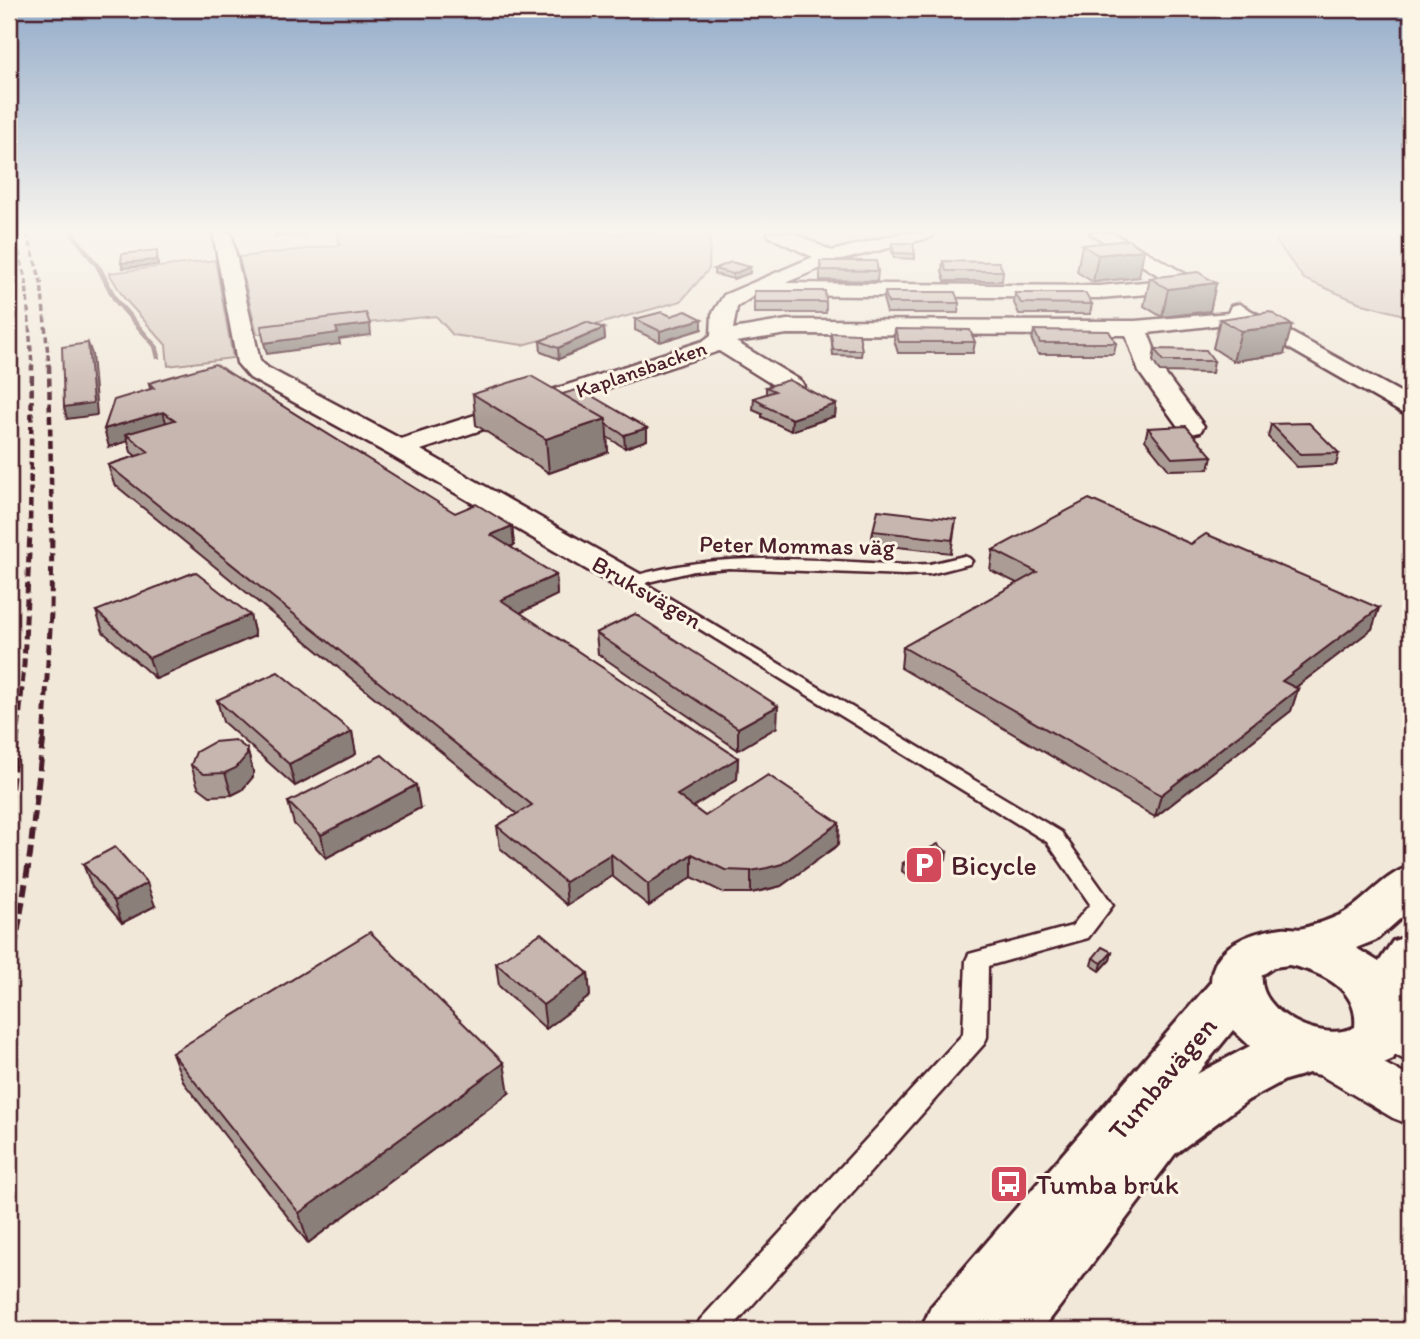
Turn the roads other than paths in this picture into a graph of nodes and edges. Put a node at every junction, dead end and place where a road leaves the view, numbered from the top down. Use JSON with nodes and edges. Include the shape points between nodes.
{"nodes":[{"id":1,"x":235,"y":295,"type":"edge"},
{"id":2,"x":740,"y":295,"type":"edge"},
{"id":3,"x":1210,"y":295,"type":"edge"},
{"id":4,"x":1239,"y":311,"type":"junction"},
{"id":5,"x":1135,"y":328,"type":"junction"},
{"id":6,"x":722,"y":338,"type":"junction"},
{"id":7,"x":792,"y":386,"type":"edge"},
{"id":8,"x":1411,"y":408,"type":"edge"},
{"id":9,"x":1191,"y":426,"type":"dead end"},
{"id":10,"x":399,"y":449,"type":"junction"},
{"id":11,"x":964,"y":561,"type":"dead end"},
{"id":12,"x":631,"y":582,"type":"junction"},
{"id":13,"x":1411,"y":883,"type":"edge"},
{"id":14,"x":1304,"y":948,"type":"junction"},
{"id":15,"x":1411,"y":955,"type":"edge"},
{"id":16,"x":1236,"y":988,"type":"junction"},
{"id":17,"x":1391,"y":1018,"type":"edge"},
{"id":18,"x":1318,"y":1053,"type":"junction"},
{"id":19,"x":1411,"y":1103,"type":"edge"},
{"id":20,"x":710,"y":1330,"type":"edge"},
{"id":21,"x":954,"y":1330,"type":"edge"},
{"id":22,"x":1002,"y":1330,"type":"edge"}],
"edges":[{"from":1,"to":10,"type":"street","name":"Bruksvägen","via":[[249,363],[259,373]]},
{"from":2,"to":6,"type":"street","via":[[723,310]]},
{"from":3,"to":4,"type":"street"},
{"from":4,"to":5,"type":"street","name":"Kaplansbacken","via":[[1239,316],[1212,322]]},
{"from":4,"to":8,"type":"street"},
{"from":5,"to":6,"type":"street","name":"Kaplansbacken","via":[[804,326]]},
{"from":5,"to":9,"type":"street","via":[[1151,372]]},
{"from":6,"to":7,"type":"street","via":[[728,348]]},
{"from":6,"to":10,"type":"street","name":"Kaplansbacken","via":[[711,346]]},
{"from":10,"to":12,"type":"street","name":"Bruksvägen"},
{"from":11,"to":12,"type":"lane","name":"Peter Mommas väg","via":[[904,570],[731,563],[664,569]]},
{"from":12,"to":20,"type":"lane","name":"Bruksvägen","via":[[1054,837],[1102,905],[1080,932],[977,960],[975,1037]]},
{"from":13,"to":14,"type":"main road","via":[[1359,927]]},
{"from":14,"to":16,"type":"main road","via":[[1258,951],[1243,961]]},
{"from":14,"to":17,"type":"main road","via":[[1347,966],[1368,985]]},
{"from":15,"to":17,"type":"main road"},
{"from":16,"to":18,"type":"main road","via":[[1245,1009],[1262,1027],[1282,1041]]},
{"from":16,"to":21,"type":"main road","name":"Tumbavägen"},
{"from":17,"to":18,"type":"main road","via":[[1374,1043],[1351,1054]]},
{"from":18,"to":19,"type":"street"},
{"from":18,"to":22,"type":"main road","name":"Tumbavägen","via":[[1271,1061],[1228,1083],[1155,1136]]}]}
